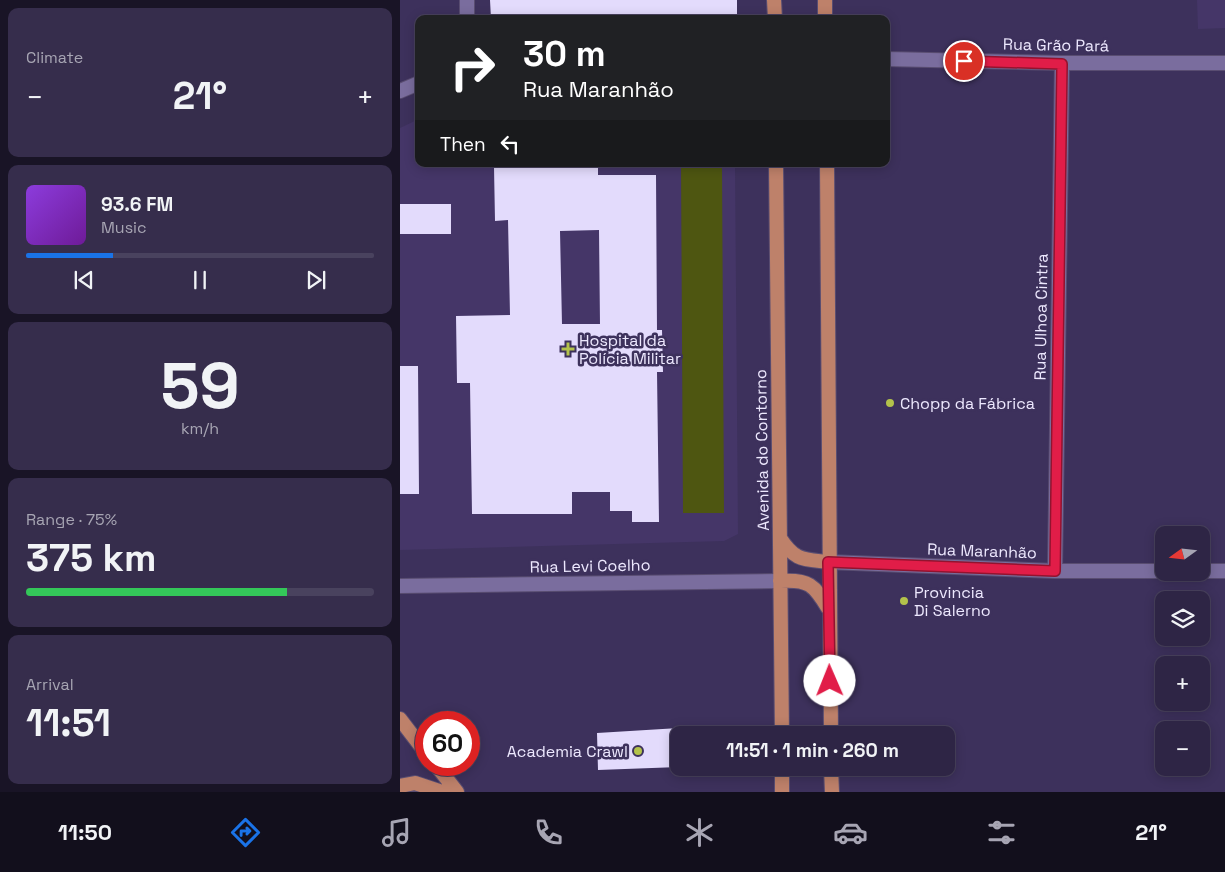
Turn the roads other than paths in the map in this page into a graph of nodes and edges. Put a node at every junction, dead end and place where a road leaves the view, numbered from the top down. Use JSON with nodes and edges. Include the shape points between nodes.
{"nodes":[{"id":1,"x":467,"y":0,"type":"edge"},
{"id":2,"x":774,"y":0,"type":"edge"},
{"id":3,"x":825,"y":0,"type":"edge"},
{"id":4,"x":467,"y":15,"type":"edge"},
{"id":5,"x":775,"y":15,"type":"edge"},
{"id":6,"x":826,"y":15,"type":"edge"},
{"id":7,"x":890,"y":59,"type":"edge"},
{"id":8,"x":1225,"y":63,"type":"edge"},
{"id":9,"x":1062,"y":64,"type":"junction"},
{"id":10,"x":415,"y":85,"type":"edge"},
{"id":11,"x":400,"y":91,"type":"edge"},
{"id":12,"x":776,"y":167,"type":"edge"},
{"id":13,"x":827,"y":167,"type":"edge"},
{"id":14,"x":780,"y":537,"type":"junction"},
{"id":15,"x":828,"y":562,"type":"junction"},
{"id":16,"x":1055,"y":571,"type":"junction"},
{"id":17,"x":1155,"y":571,"type":"edge"},
{"id":18,"x":1210,"y":571,"type":"edge"},
{"id":19,"x":1225,"y":571,"type":"edge"},
{"id":20,"x":780,"y":582,"type":"junction"},
{"id":21,"x":400,"y":586,"type":"edge"},
{"id":22,"x":829,"y":609,"type":"junction"},
{"id":23,"x":400,"y":719,"type":"edge"},
{"id":24,"x":782,"y":726,"type":"edge"},
{"id":25,"x":831,"y":726,"type":"edge"},
{"id":26,"x":415,"y":739,"type":"edge"},
{"id":27,"x":445,"y":776,"type":"edge"},
{"id":28,"x":782,"y":776,"type":"edge"},
{"id":29,"x":831,"y":776,"type":"edge"},
{"id":30,"x":400,"y":786,"type":"edge"},
{"id":31,"x":442,"y":792,"type":"edge"},
{"id":32,"x":457,"y":792,"type":"edge"},
{"id":33,"x":782,"y":792,"type":"edge"},
{"id":34,"x":832,"y":792,"type":"edge"}],
"edges":[{"from":1,"to":4,"type":"street"},
{"from":2,"to":5,"type":"main road"},
{"from":3,"to":6,"type":"main road"},
{"from":7,"to":9,"type":"street","name":"Rua Grão Pará"},
{"from":8,"to":9,"type":"street","name":"Rua Grão Pará"},
{"from":9,"to":16,"type":"street","name":"Rua Ulhoa Cintra"},
{"from":10,"to":11,"type":"street"},
{"from":12,"to":14,"type":"main road","name":"Avenida do Contorno"},
{"from":13,"to":15,"type":"main road"},
{"from":14,"to":15,"type":"main road","via":[[789,552],[800,559]]},
{"from":14,"to":20,"type":"main road","name":"Avenida do Contorno"},
{"from":15,"to":16,"type":"street","name":"Rua Maranhão"},
{"from":15,"to":22,"type":"main road"},
{"from":16,"to":17,"type":"street","name":"Rua Maranhão"},
{"from":18,"to":19,"type":"street"},
{"from":20,"to":21,"type":"street","name":"Rua Levi Coelho"},
{"from":20,"to":22,"type":"main road","via":[[796,580],[816,587]]},
{"from":20,"to":24,"type":"main road","name":"Avenida do Contorno"},
{"from":22,"to":25,"type":"main road"},
{"from":23,"to":26,"type":"main road"},
{"from":27,"to":32,"type":"main road"},
{"from":28,"to":33,"type":"main road"},
{"from":29,"to":34,"type":"main road"},
{"from":30,"to":31,"type":"main road","via":[[415,783]]}]}
